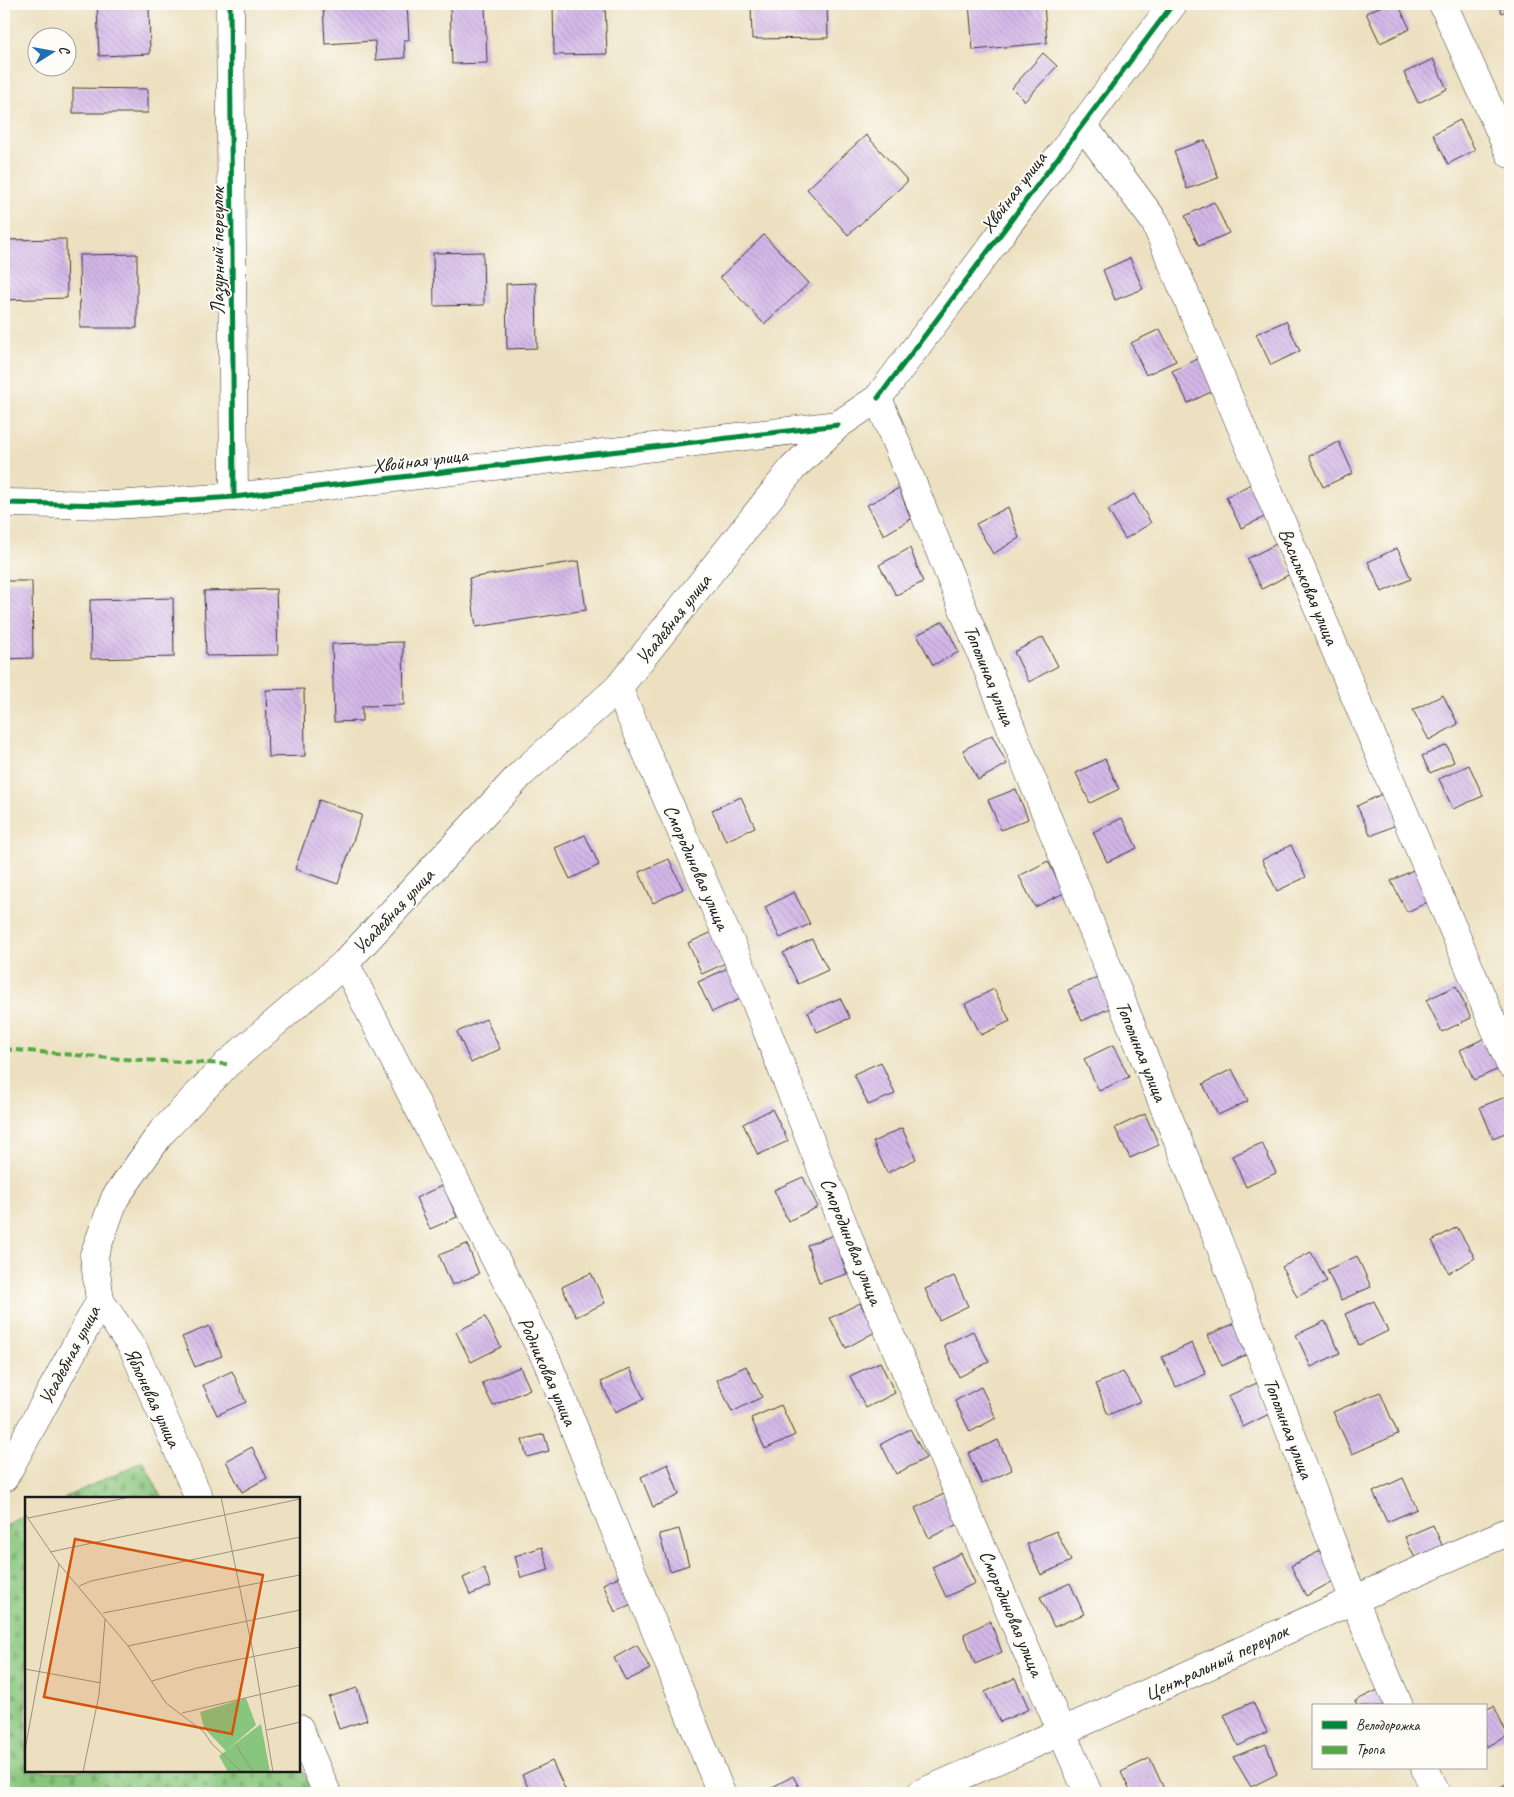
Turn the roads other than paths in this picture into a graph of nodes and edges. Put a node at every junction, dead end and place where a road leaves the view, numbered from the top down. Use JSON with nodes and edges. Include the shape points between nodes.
{"nodes":[{"id":1,"x":230,"y":4,"type":"edge"},
{"id":2,"x":1173,"y":4,"type":"edge"},
{"id":3,"x":1443,"y":4,"type":"edge"},
{"id":4,"x":1082,"y":124,"type":"junction"},
{"id":5,"x":1510,"y":154,"type":"edge"},
{"id":6,"x":878,"y":398,"type":"junction"},
{"id":7,"x":838,"y":425,"type":"junction"},
{"id":8,"x":234,"y":497,"type":"junction"},
{"id":9,"x":4,"y":503,"type":"edge"},
{"id":10,"x":618,"y":688,"type":"junction"},
{"id":11,"x":345,"y":963,"type":"junction"},
{"id":12,"x":1510,"y":1064,"type":"edge"},
{"id":13,"x":100,"y":1301,"type":"junction"},
{"id":14,"x":4,"y":1478,"type":"edge"},
{"id":15,"x":199,"y":1497,"type":"edge"},
{"id":16,"x":1510,"y":1531,"type":"edge"},
{"id":17,"x":1353,"y":1598,"type":"junction"},
{"id":18,"x":1398,"y":1704,"type":"edge"},
{"id":19,"x":300,"y":1730,"type":"edge"},
{"id":20,"x":1064,"y":1733,"type":"junction"},
{"id":21,"x":1426,"y":1770,"type":"edge"},
{"id":22,"x":327,"y":1793,"type":"edge"},
{"id":23,"x":721,"y":1793,"type":"edge"},
{"id":24,"x":921,"y":1793,"type":"edge"},
{"id":25,"x":1088,"y":1793,"type":"edge"},
{"id":26,"x":1436,"y":1793,"type":"edge"}],
"edges":[{"from":1,"to":8,"type":"street","name":"Лазурный переулок"},
{"from":2,"to":4,"type":"street","name":"Хвойная улица"},
{"from":3,"to":5,"type":"street"},
{"from":4,"to":6,"type":"street","name":"Хвойная улица"},
{"from":4,"to":12,"type":"street","name":"Васильковая улица","via":[[1155,222]]},
{"from":6,"to":7,"type":"street","name":"Усадебная улица"},
{"from":6,"to":17,"type":"street","name":"Тополиная улица","via":[[1218,1240]]},
{"from":7,"to":8,"type":"street","name":"Хвойная улица"},
{"from":7,"to":10,"type":"street","name":"Усадебная улица","via":[[792,468]]},
{"from":8,"to":9,"type":"street","name":"Хвойная улица","via":[[114,504]]},
{"from":10,"to":11,"type":"street","name":"Усадебная улица","via":[[521,774]]},
{"from":10,"to":20,"type":"street","name":"Смородиновая улица","via":[[747,980],[852,1244]]},
{"from":11,"to":13,"type":"street","name":"Усадебная улица","via":[[227,1064],[161,1132],[115,1198],[94,1256]]},
{"from":11,"to":23,"type":"street","name":"Родниковая улица","via":[[547,1361]]},
{"from":13,"to":14,"type":"street","name":"Усадебная улица"},
{"from":13,"to":15,"type":"street","name":"Яблоневая улица","via":[[133,1348]]},
{"from":16,"to":17,"type":"street","name":"Центральный переулок"},
{"from":17,"to":18,"type":"street","name":"Тополиная улица"},
{"from":17,"to":20,"type":"street","name":"Центральный переулок"},
{"from":19,"to":22,"type":"street"},
{"from":20,"to":24,"type":"street","name":"Центральный переулок"},
{"from":20,"to":25,"type":"street","name":"Смородиновая улица"},
{"from":21,"to":26,"type":"street"}]}
